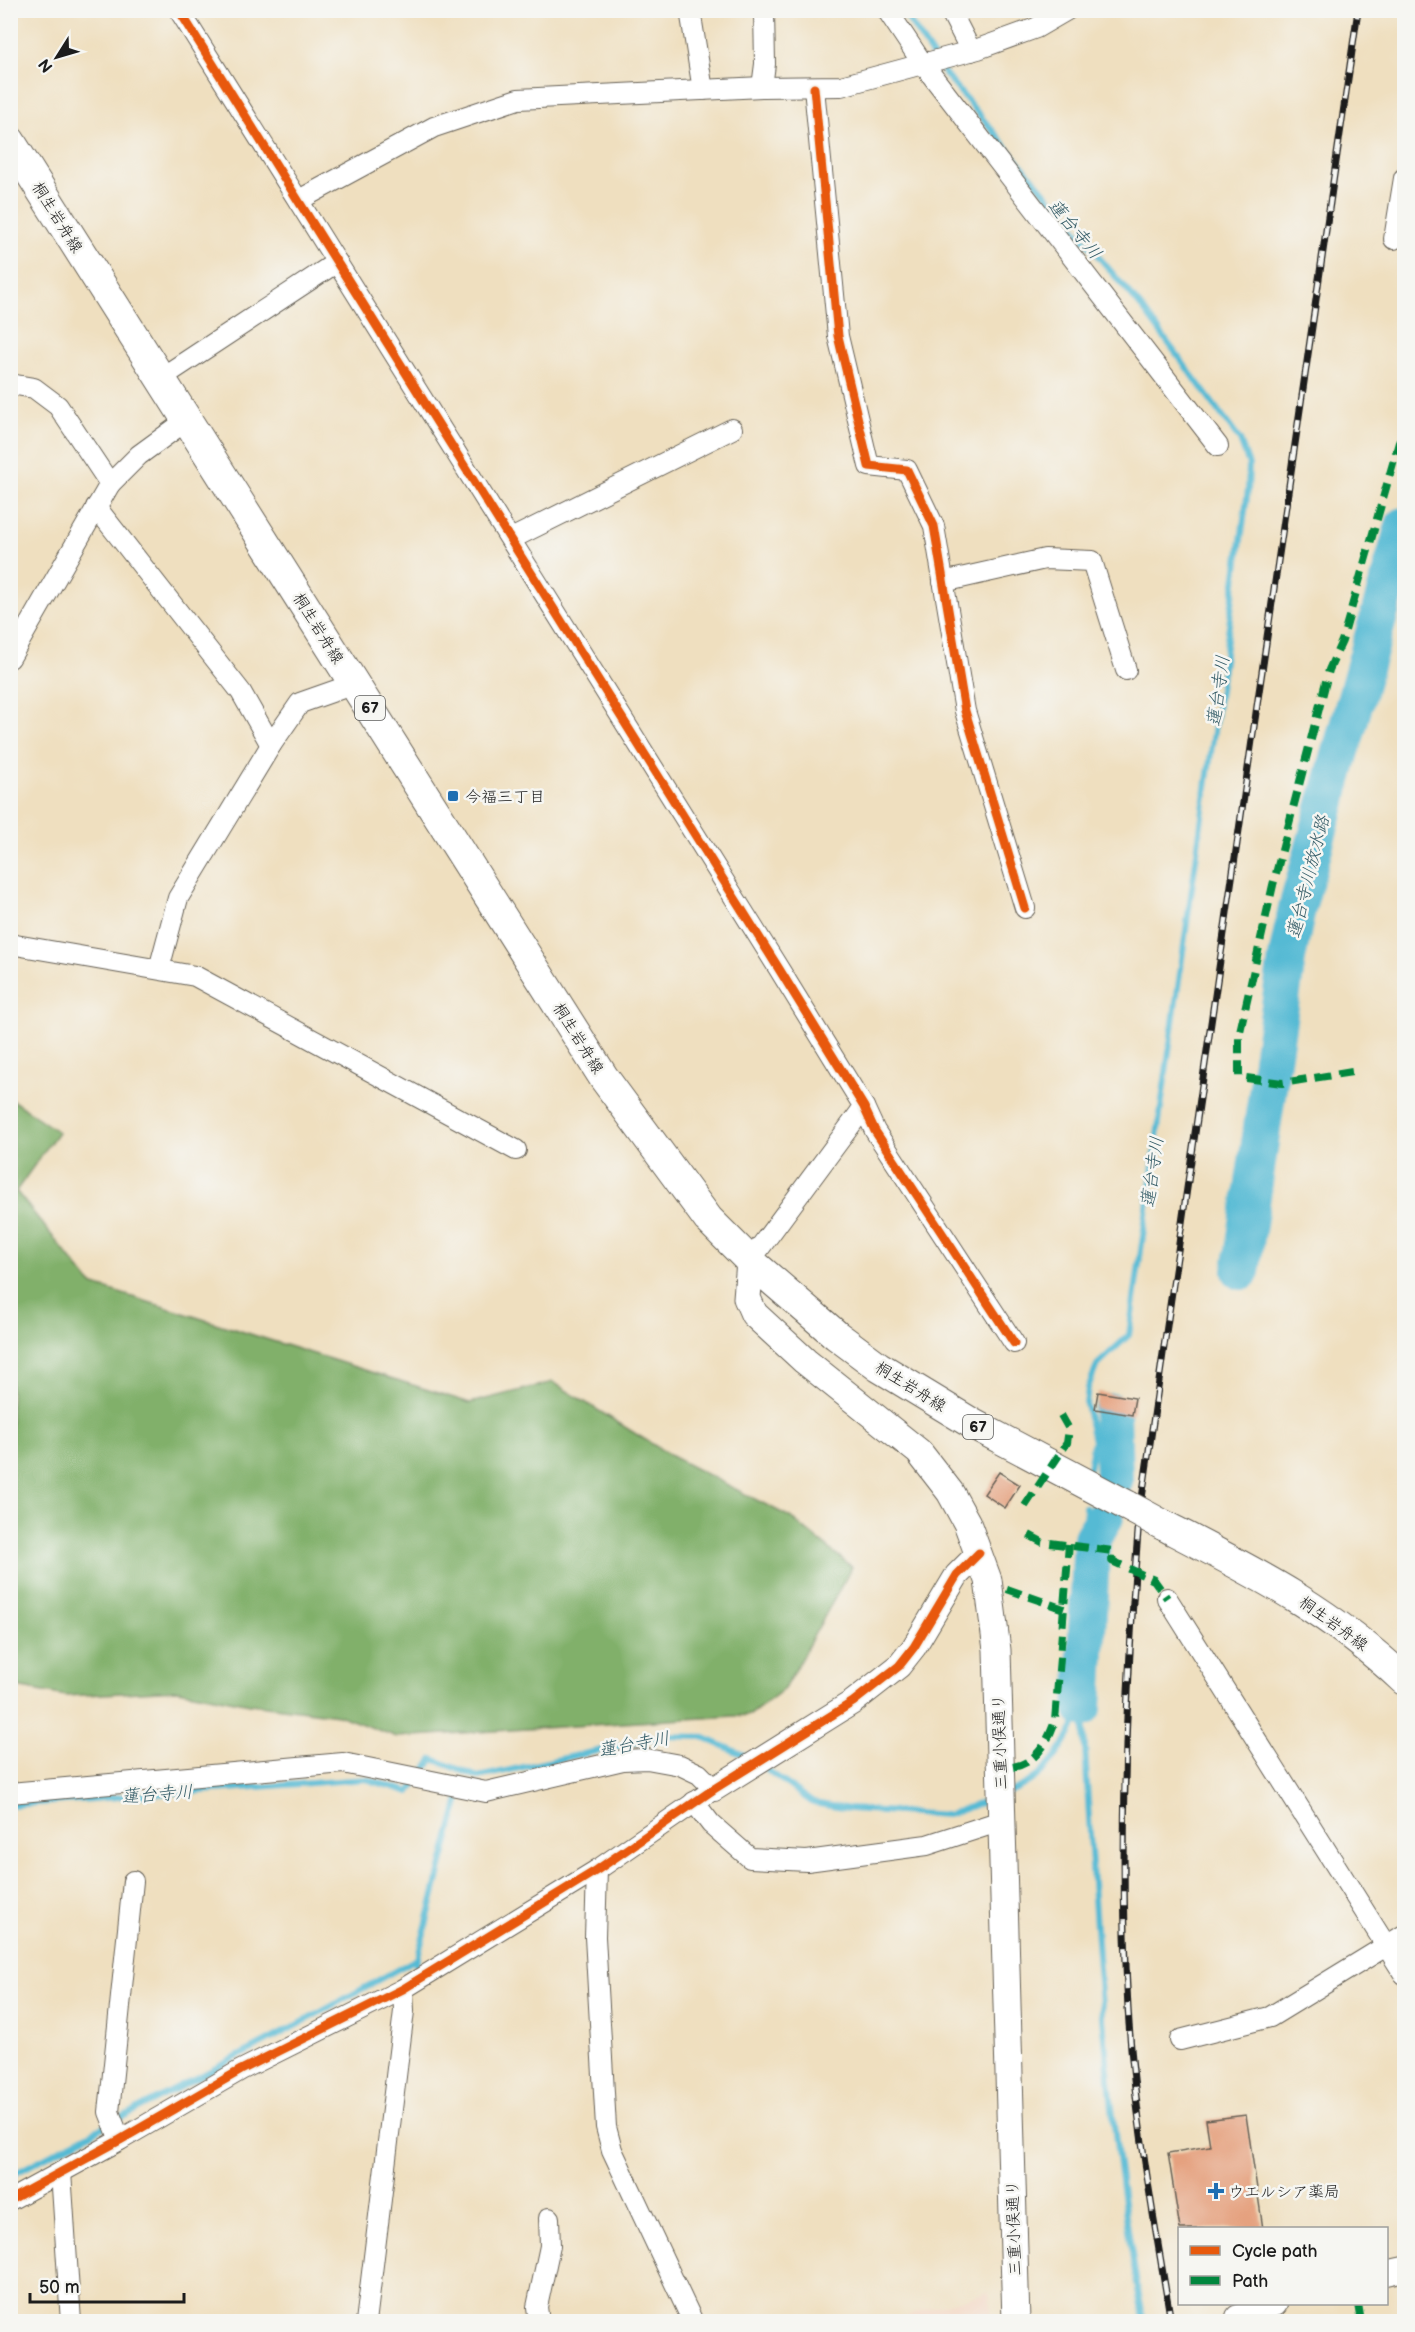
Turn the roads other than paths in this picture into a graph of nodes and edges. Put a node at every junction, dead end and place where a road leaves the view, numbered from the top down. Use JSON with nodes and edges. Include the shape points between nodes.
{"nodes":[{"id":1,"x":179,"y":10,"type":"edge"},
{"id":2,"x":690,"y":10,"type":"edge"},
{"id":3,"x":764,"y":10,"type":"edge"},
{"id":4,"x":886,"y":10,"type":"edge"},
{"id":5,"x":950,"y":10,"type":"edge"},
{"id":6,"x":1067,"y":10,"type":"edge"},
{"id":7,"x":971,"y":51,"type":"junction"},
{"id":8,"x":923,"y":64,"type":"junction"},
{"id":9,"x":762,"y":87,"type":"junction"},
{"id":10,"x":814,"y":88,"type":"junction"},
{"id":11,"x":703,"y":90,"type":"junction"},
{"id":12,"x":10,"y":141,"type":"edge"},
{"id":13,"x":1404,"y":178,"type":"edge"},
{"id":14,"x":299,"y":200,"type":"junction"},
{"id":15,"x":1394,"y":239,"type":"dead end"},
{"id":16,"x":337,"y":262,"type":"junction"},
{"id":17,"x":161,"y":378,"type":"junction"},
{"id":18,"x":10,"y":384,"type":"edge"},
{"id":19,"x":187,"y":420,"type":"junction"},
{"id":20,"x":732,"y":429,"type":"dead end"},
{"id":21,"x":1218,"y":446,"type":"dead end"},
{"id":22,"x":110,"y":484,"type":"junction"},
{"id":23,"x":96,"y":507,"type":"junction"},
{"id":24,"x":511,"y":539,"type":"junction"},
{"id":25,"x":944,"y":582,"type":"junction"},
{"id":26,"x":10,"y":658,"type":"edge"},
{"id":27,"x":1126,"y":670,"type":"dead end"},
{"id":28,"x":354,"y":684,"type":"junction"},
{"id":29,"x":271,"y":745,"type":"junction"},
{"id":30,"x":1025,"y":908,"type":"dead end"},
{"id":31,"x":10,"y":944,"type":"edge"},
{"id":32,"x":159,"y":969,"type":"junction"},
{"id":33,"x":864,"y":1107,"type":"junction"},
{"id":34,"x":516,"y":1150,"type":"dead end"},
{"id":35,"x":750,"y":1261,"type":"junction"},
{"id":36,"x":1014,"y":1343,"type":"dead end"},
{"id":37,"x":979,"y":1553,"type":"junction"},
{"id":38,"x":1167,"y":1598,"type":"dead end"},
{"id":39,"x":1404,"y":1680,"type":"edge"},
{"id":40,"x":714,"y":1789,"type":"junction"},
{"id":41,"x":10,"y":1793,"type":"edge"},
{"id":42,"x":694,"y":1802,"type":"junction"},
{"id":43,"x":1001,"y":1815,"type":"junction"},
{"id":44,"x":597,"y":1870,"type":"junction"},
{"id":45,"x":133,"y":1881,"type":"dead end"},
{"id":46,"x":1404,"y":1935,"type":"edge"},
{"id":47,"x":1387,"y":1945,"type":"junction"},
{"id":48,"x":1404,"y":1974,"type":"edge"},
{"id":49,"x":403,"y":1989,"type":"junction"},
{"id":50,"x":1180,"y":2040,"type":"dead end"},
{"id":51,"x":120,"y":2140,"type":"junction"},
{"id":52,"x":61,"y":2172,"type":"junction"},
{"id":53,"x":10,"y":2200,"type":"edge"},
{"id":54,"x":549,"y":2218,"type":"dead end"},
{"id":55,"x":1404,"y":2269,"type":"edge"},
{"id":56,"x":1388,"y":2272,"type":"edge"},
{"id":57,"x":1272,"y":2305,"type":"edge"},
{"id":58,"x":1230,"y":2319,"type":"edge"},
{"id":59,"x":71,"y":2322,"type":"edge"},
{"id":60,"x":366,"y":2322,"type":"edge"},
{"id":61,"x":540,"y":2322,"type":"edge"},
{"id":62,"x":693,"y":2322,"type":"edge"},
{"id":63,"x":1016,"y":2322,"type":"edge"}],
"edges":[{"from":1,"to":14,"type":"street"},
{"from":2,"to":11,"type":"street"},
{"from":3,"to":9,"type":"street"},
{"from":4,"to":8,"type":"street"},
{"from":5,"to":7,"type":"street"},
{"from":6,"to":7,"type":"street","via":[[1036,28]]},
{"from":7,"to":8,"type":"street"},
{"from":8,"to":10,"type":"street","via":[[841,86]]},
{"from":8,"to":21,"type":"street"},
{"from":9,"to":10,"type":"street"},
{"from":9,"to":11,"type":"street"},
{"from":10,"to":25,"type":"street","via":[[838,336],[851,399],[869,466],[907,470],[934,526]]},
{"from":11,"to":14,"type":"street","via":[[518,99],[434,127]]},
{"from":12,"to":17,"type":"main road","name":"桐生岩舟線","number":"67"},
{"from":13,"to":15,"type":"street"},
{"from":14,"to":16,"type":"street"},
{"from":16,"to":17,"type":"street"},
{"from":16,"to":24,"type":"street"},
{"from":17,"to":19,"type":"main road","name":"桐生岩舟線","number":"67"},
{"from":18,"to":22,"type":"street","via":[[34,388],[58,406]]},
{"from":19,"to":22,"type":"street","via":[[139,455]]},
{"from":19,"to":28,"type":"main road","name":"桐生岩舟線","number":"67"},
{"from":20,"to":24,"type":"street"},
{"from":22,"to":23,"type":"street"},
{"from":23,"to":26,"type":"street"},
{"from":23,"to":29,"type":"street","via":[[241,692]]},
{"from":24,"to":33,"type":"street"},
{"from":25,"to":27,"type":"street","via":[[1045,559],[1092,561]]},
{"from":25,"to":30,"type":"street","via":[[965,711]]},
{"from":28,"to":29,"type":"street","via":[[300,703]]},
{"from":28,"to":35,"type":"main road","name":"桐生岩舟線","number":"67","via":[[604,1078],[708,1219]]},
{"from":29,"to":32,"type":"street","via":[[178,898]]},
{"from":31,"to":32,"type":"street"},
{"from":32,"to":34,"type":"street","via":[[195,976]]},
{"from":33,"to":35,"type":"street"},
{"from":33,"to":36,"type":"street","via":[[875,1131]]},
{"from":35,"to":37,"type":"main road","name":"三重小俣通り","via":[[747,1298],[754,1314],[805,1361],[919,1452],[950,1492]]},
{"from":35,"to":39,"type":"main road","name":"桐生岩舟線","number":"67","bridge":true,"via":[[879,1367],[973,1424],[1278,1584],[1347,1629]]},
{"from":37,"to":40,"type":"street","via":[[957,1575],[899,1666],[853,1702]]},
{"from":37,"to":43,"type":"main road","name":"三重小俣通り","via":[[988,1580],[997,1650]]},
{"from":38,"to":47,"type":"street"},
{"from":40,"to":41,"type":"street","via":[[699,1774],[680,1765],[647,1759],[486,1792],[343,1763]]},
{"from":40,"to":42,"type":"street"},
{"from":42,"to":43,"type":"street","via":[[711,1824],[750,1857],[807,1861],[927,1845]]},
{"from":42,"to":44,"type":"street"},
{"from":43,"to":63,"type":"main road","name":"三重小俣通り"},
{"from":44,"to":49,"type":"street"},
{"from":44,"to":62,"type":"street","via":[[595,1937],[606,2127],[612,2150]]},
{"from":45,"to":51,"type":"street","via":[[109,2112]]},
{"from":46,"to":47,"type":"street"},
{"from":47,"to":48,"type":"street"},
{"from":47,"to":50,"type":"street","via":[[1270,2017]]},
{"from":49,"to":51,"type":"street","via":[[241,2070]]},
{"from":49,"to":60,"type":"street","via":[[404,2011]]},
{"from":51,"to":52,"type":"street"},
{"from":52,"to":53,"type":"street"},
{"from":52,"to":59,"type":"street"},
{"from":54,"to":61,"type":"street","via":[[550,2246],[537,2307]]},
{"from":55,"to":56,"type":"street"},
{"from":57,"to":58,"type":"street"}]}
